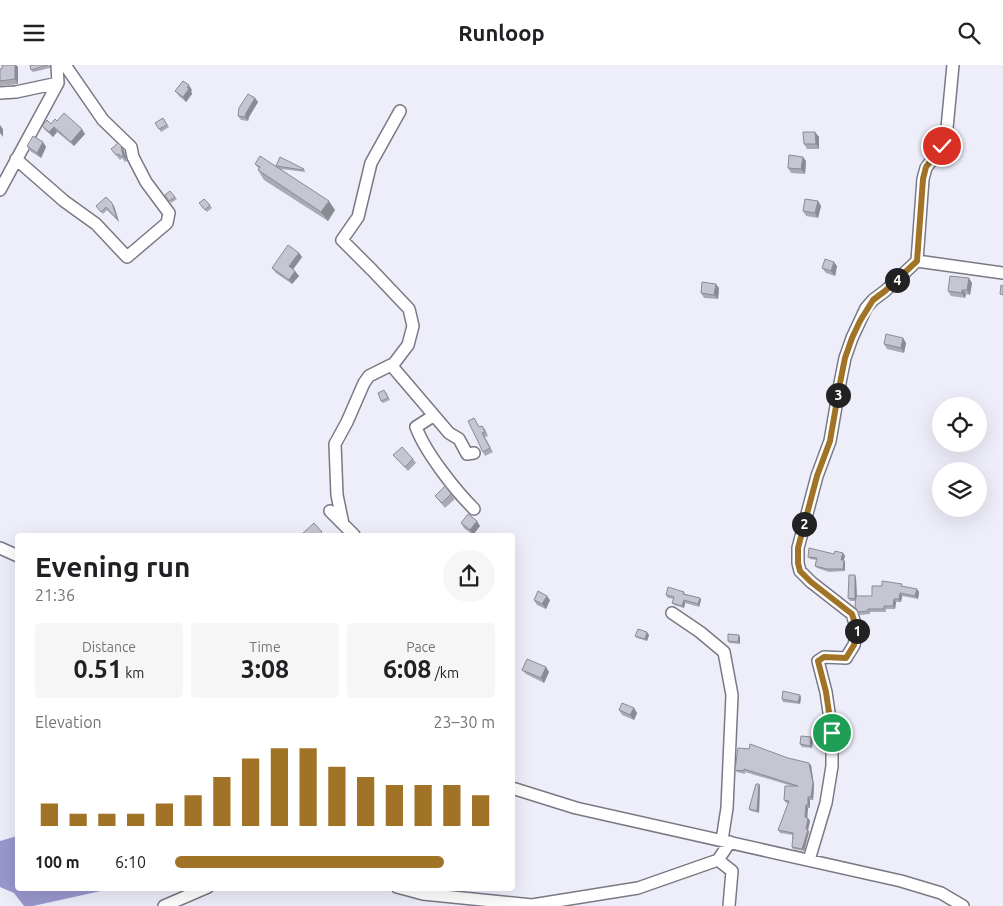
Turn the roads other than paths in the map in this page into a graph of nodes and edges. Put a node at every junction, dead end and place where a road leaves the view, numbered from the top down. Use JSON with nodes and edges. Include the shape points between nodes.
{"nodes":[{"id":1,"x":57,"y":65,"type":"edge"},
{"id":2,"x":65,"y":65,"type":"edge"},
{"id":3,"x":953,"y":65,"type":"edge"},
{"id":4,"x":58,"y":83,"type":"junction"},
{"id":5,"x":0,"y":93,"type":"edge"},
{"id":6,"x":400,"y":111,"type":"dead end"},
{"id":7,"x":16,"y":159,"type":"junction"},
{"id":8,"x":0,"y":190,"type":"edge"},
{"id":9,"x":917,"y":261,"type":"junction"},
{"id":10,"x":1003,"y":273,"type":"edge"},
{"id":11,"x":392,"y":366,"type":"junction"},
{"id":12,"x":433,"y":415,"type":"junction"},
{"id":13,"x":474,"y":453,"type":"dead end"},
{"id":14,"x":474,"y":509,"type":"dead end"},
{"id":15,"x":330,"y":511,"type":"dead end"},
{"id":16,"x":343,"y":524,"type":"junction"},
{"id":17,"x":352,"y":533,"type":"edge"},
{"id":18,"x":0,"y":548,"type":"edge"},
{"id":19,"x":15,"y":555,"type":"edge"},
{"id":20,"x":672,"y":613,"type":"dead end"},
{"id":21,"x":515,"y":789,"type":"edge"},
{"id":22,"x":726,"y":841,"type":"junction"},
{"id":23,"x":718,"y":860,"type":"junction"},
{"id":24,"x":809,"y":860,"type":"junction"},
{"id":25,"x":199,"y":891,"type":"edge"},
{"id":26,"x":412,"y":891,"type":"edge"},
{"id":27,"x":164,"y":906,"type":"edge"},
{"id":28,"x":729,"y":906,"type":"edge"},
{"id":29,"x":963,"y":906,"type":"edge"}],
"edges":[{"from":1,"to":4,"type":"street"},
{"from":2,"to":7,"type":"street","via":[[103,120],[131,147],[146,182],[169,213],[167,223],[127,257],[96,224]]},
{"from":3,"to":9,"type":"street","via":[[947,128],[942,146],[926,167],[923,179]]},
{"from":4,"to":5,"type":"street"},
{"from":4,"to":7,"type":"street"},
{"from":6,"to":11,"type":"street","via":[[371,163],[358,217],[342,240],[409,309],[413,326],[408,345]]},
{"from":7,"to":8,"type":"street"},
{"from":9,"to":10,"type":"street"},
{"from":9,"to":24,"type":"street","via":[[873,300],[852,338],[830,441],[798,548],[800,571],[852,614],[857,630],[854,645],[846,658],[824,657],[818,661],[832,733],[832,766],[826,803]]},
{"from":11,"to":12,"type":"street"},
{"from":11,"to":16,"type":"street","via":[[369,376],[335,444],[337,495]]},
{"from":12,"to":13,"type":"street","via":[[459,439],[467,454]]},
{"from":12,"to":14,"type":"street","via":[[416,427],[420,439],[462,498]]},
{"from":15,"to":16,"type":"street"},
{"from":16,"to":17,"type":"street"},
{"from":18,"to":19,"type":"street"},
{"from":20,"to":22,"type":"street","via":[[724,652],[732,695]]},
{"from":21,"to":22,"type":"street","via":[[576,808]]},
{"from":22,"to":23,"type":"street"},
{"from":22,"to":24,"type":"street"},
{"from":23,"to":26,"type":"street","via":[[638,888],[532,905]]},
{"from":23,"to":28,"type":"street","via":[[732,871]]},
{"from":24,"to":29,"type":"street","via":[[933,890]]},
{"from":25,"to":27,"type":"street"}]}
